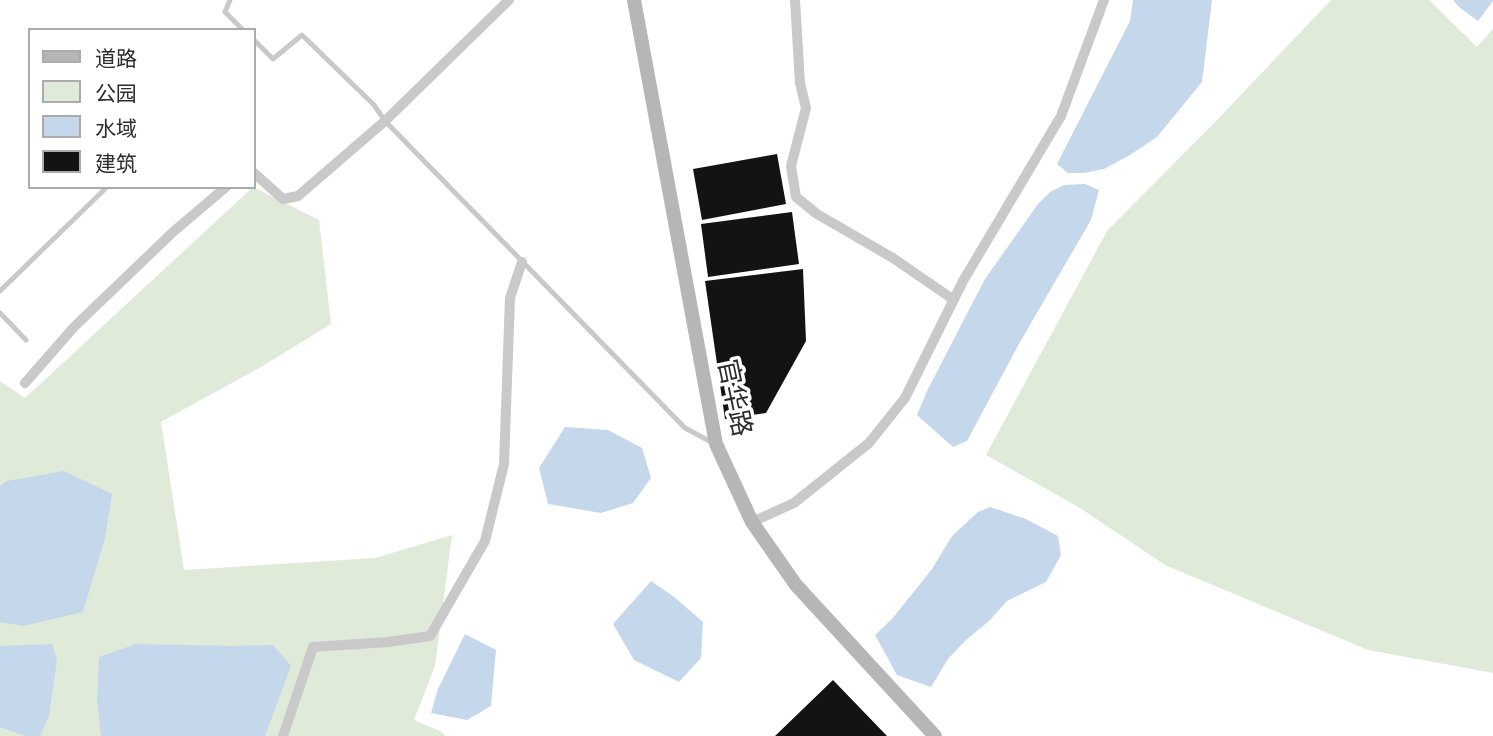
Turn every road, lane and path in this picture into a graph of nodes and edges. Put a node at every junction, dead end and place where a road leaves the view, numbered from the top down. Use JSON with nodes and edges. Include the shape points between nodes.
{"nodes":[{"id":1,"x":230,"y":0,"type":"edge"},
{"id":2,"x":509,"y":0,"type":"edge"},
{"id":3,"x":635,"y":0,"type":"edge"},
{"id":4,"x":794,"y":0,"type":"edge"},
{"id":5,"x":1104,"y":0,"type":"edge"},
{"id":6,"x":241,"y":28,"type":"edge"},
{"id":7,"x":256,"y":44,"type":"edge"},
{"id":8,"x":385,"y":121,"type":"junction"},
{"id":9,"x":256,"y":175,"type":"edge"},
{"id":10,"x":105,"y":189,"type":"edge"},
{"id":11,"x":224,"y":189,"type":"edge"},
{"id":12,"x":522,"y":262,"type":"junction"},
{"id":13,"x":0,"y":291,"type":"edge"},
{"id":14,"x":954,"y":300,"type":"junction"},
{"id":15,"x":0,"y":313,"type":"edge"},
{"id":16,"x":26,"y":340,"type":"dead end"},
{"id":17,"x":25,"y":383,"type":"dead end"},
{"id":18,"x":716,"y":444,"type":"junction"},
{"id":19,"x":752,"y":522,"type":"junction"},
{"id":20,"x":283,"y":736,"type":"edge"},
{"id":21,"x":935,"y":736,"type":"edge"}],
"edges":[{"from":1,"to":6,"type":"lane","via":[[225,12]]},
{"from":2,"to":8,"type":"street"},
{"from":3,"to":18,"type":"main road","name":"官华路"},
{"from":4,"to":14,"type":"street","via":[[806,108],[791,166],[796,197]]},
{"from":5,"to":14,"type":"street","via":[[1061,116]]},
{"from":7,"to":8,"type":"lane","via":[[273,59],[302,35]]},
{"from":8,"to":9,"type":"street","via":[[298,196],[283,199]]},
{"from":8,"to":12,"type":"lane"},
{"from":10,"to":13,"type":"lane"},
{"from":11,"to":17,"type":"street","via":[[74,327]]},
{"from":12,"to":18,"type":"lane","via":[[685,429]]},
{"from":12,"to":20,"type":"street","via":[[510,298],[504,464],[485,541],[430,636],[313,647]]},
{"from":14,"to":19,"type":"street","via":[[905,398],[869,443],[794,503]]},
{"from":15,"to":16,"type":"lane"},
{"from":18,"to":19,"type":"main road","name":"官华路"},
{"from":19,"to":21,"type":"main road","name":"官华路","via":[[796,585]]}]}
